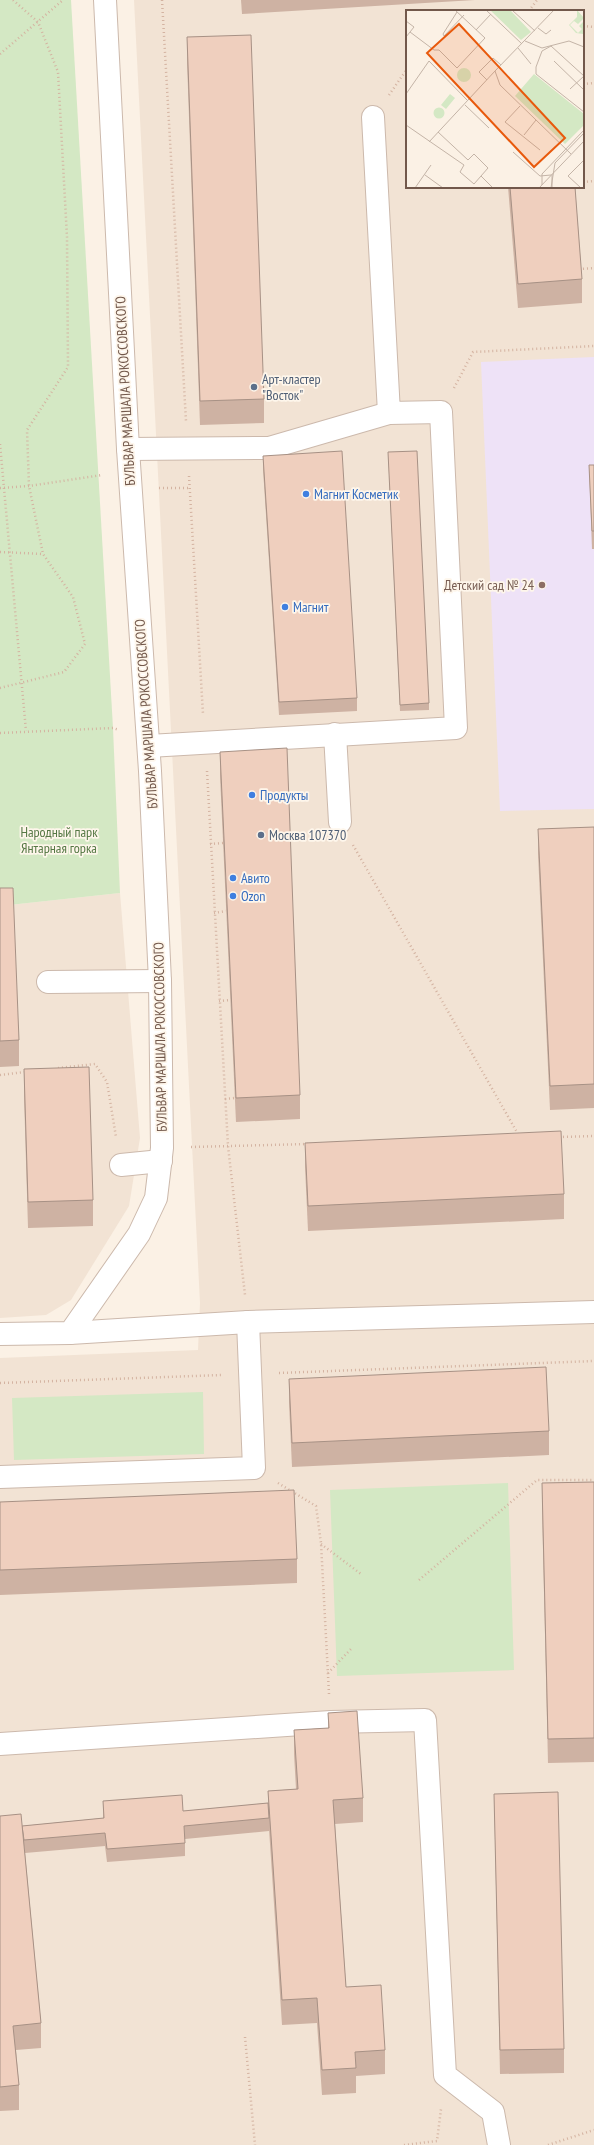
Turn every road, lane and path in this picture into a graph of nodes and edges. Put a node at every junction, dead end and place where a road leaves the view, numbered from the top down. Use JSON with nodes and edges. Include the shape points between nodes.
{"nodes":[{"id":1,"x":13,"y":0,"type":"edge"},
{"id":2,"x":63,"y":0,"type":"edge"},
{"id":3,"x":105,"y":0,"type":"edge"},
{"id":4,"x":162,"y":0,"type":"edge"},
{"id":5,"x":537,"y":0,"type":"edge"},
{"id":6,"x":530,"y":10,"type":"edge"},
{"id":7,"x":38,"y":22,"type":"junction"},
{"id":8,"x":584,"y":26,"type":"edge"},
{"id":9,"x":594,"y":27,"type":"edge"},
{"id":10,"x":0,"y":54,"type":"edge"},
{"id":11,"x":594,"y":83,"type":"edge"},
{"id":12,"x":584,"y":84,"type":"edge"},
{"id":13,"x":373,"y":117,"type":"dead end"},
{"id":14,"x":594,"y":181,"type":"edge"},
{"id":15,"x":584,"y":182,"type":"edge"},
{"id":16,"x":594,"y":268,"type":"edge"},
{"id":17,"x":579,"y":269,"type":"edge"},
{"id":18,"x":594,"y":346,"type":"edge"},
{"id":19,"x":441,"y":412,"type":"junction"},
{"id":20,"x":389,"y":413,"type":"junction"},
{"id":21,"x":0,"y":444,"type":"edge"},
{"id":22,"x":188,"y":448,"type":"junction"},
{"id":23,"x":128,"y":449,"type":"junction"},
{"id":24,"x":105,"y":475,"type":"dead end"},
{"id":25,"x":0,"y":485,"type":"edge"},
{"id":26,"x":30,"y":486,"type":"junction"},
{"id":27,"x":2,"y":488,"type":"edge"},
{"id":28,"x":0,"y":552,"type":"edge"},
{"id":29,"x":8,"y":552,"type":"junction"},
{"id":30,"x":43,"y":554,"type":"junction"},
{"id":31,"x":22,"y":684,"type":"junction"},
{"id":32,"x":0,"y":688,"type":"edge"},
{"id":33,"x":26,"y":731,"type":"junction"},
{"id":34,"x":124,"y":731,"type":"dead end"},
{"id":35,"x":0,"y":733,"type":"edge"},
{"id":36,"x":335,"y":734,"type":"junction"},
{"id":37,"x":204,"y":742,"type":"junction"},
{"id":38,"x":149,"y":746,"type":"junction"},
{"id":39,"x":340,"y":822,"type":"joint"},
{"id":40,"x":223,"y":843,"type":"edge"},
{"id":41,"x":210,"y":844,"type":"junction"},
{"id":42,"x":226,"y":911,"type":"edge"},
{"id":43,"x":214,"y":913,"type":"junction"},
{"id":44,"x":160,"y":981,"type":"junction"},
{"id":45,"x":48,"y":982,"type":"dead end"},
{"id":46,"x":230,"y":1000,"type":"edge"},
{"id":47,"x":219,"y":1001,"type":"junction"},
{"id":48,"x":56,"y":1068,"type":"edge"},
{"id":49,"x":32,"y":1071,"type":"edge"},
{"id":50,"x":0,"y":1074,"type":"edge"},
{"id":51,"x":225,"y":1098,"type":"junction"},
{"id":52,"x":235,"y":1098,"type":"edge"},
{"id":53,"x":594,"y":1136,"type":"edge"},
{"id":54,"x":557,"y":1137,"type":"edge"},
{"id":55,"x":520,"y":1138,"type":"edge"},
{"id":56,"x":315,"y":1144,"type":"edge"},
{"id":57,"x":228,"y":1146,"type":"junction"},
{"id":58,"x":162,"y":1154,"type":"junction"},
{"id":59,"x":121,"y":1165,"type":"joint"},
{"id":60,"x":594,"y":1312,"type":"edge"},
{"id":61,"x":248,"y":1322,"type":"junction"},
{"id":62,"x":70,"y":1333,"type":"junction"},
{"id":63,"x":0,"y":1334,"type":"edge"},
{"id":64,"x":594,"y":1361,"type":"edge"},
{"id":65,"x":511,"y":1364,"type":"junction"},
{"id":66,"x":414,"y":1367,"type":"junction"},
{"id":67,"x":316,"y":1371,"type":"junction"},
{"id":68,"x":511,"y":1371,"type":"edge"},
{"id":69,"x":250,"y":1374,"type":"junction"},
{"id":70,"x":414,"y":1375,"type":"edge"},
{"id":71,"x":316,"y":1379,"type":"edge"},
{"id":72,"x":0,"y":1383,"type":"edge"},
{"id":73,"x":254,"y":1468,"type":"junction"},
{"id":74,"x":0,"y":1477,"type":"edge"},
{"id":75,"x":594,"y":1480,"type":"edge"},
{"id":76,"x":321,"y":1543,"type":"junction"},
{"id":77,"x":361,"y":1574,"type":"dead end"},
{"id":78,"x":419,"y":1580,"type":"dead end"},
{"id":79,"x":351,"y":1649,"type":"dead end"},
{"id":80,"x":328,"y":1673,"type":"junction"},
{"id":81,"x":331,"y":1722,"type":"junction"},
{"id":82,"x":0,"y":1744,"type":"edge"},
{"id":83,"x":245,"y":2037,"type":"dead end"},
{"id":84,"x":445,"y":2075,"type":"junction"},
{"id":85,"x":594,"y":2130,"type":"edge"},
{"id":86,"x":255,"y":2145,"type":"edge"},
{"id":87,"x":404,"y":2145,"type":"edge"},
{"id":88,"x":499,"y":2145,"type":"edge"},
{"id":89,"x":548,"y":2145,"type":"edge"}],
"edges":[{"from":1,"to":7,"type":"path"},
{"from":2,"to":7,"type":"path"},
{"from":3,"to":23,"type":"street","name":"БУЛЬВАР МАРШАЛА РОКОССОВСКОГО"},
{"from":4,"to":22,"type":"path"},
{"from":5,"to":6,"type":"path"},
{"from":7,"to":10,"type":"path"},
{"from":7,"to":26,"type":"path","via":[[58,72],[67,237],[68,367],[27,430]]},
{"from":8,"to":9,"type":"path"},
{"from":11,"to":12,"type":"path"},
{"from":13,"to":20,"type":"street"},
{"from":14,"to":15,"type":"path"},
{"from":16,"to":17,"type":"path"},
{"from":18,"to":19,"type":"path","via":[[473,352]]},
{"from":19,"to":20,"type":"street"},
{"from":19,"to":36,"type":"street","via":[[456,728]]},
{"from":20,"to":22,"type":"street","via":[[269,448]]},
{"from":21,"to":27,"type":"path"},
{"from":22,"to":23,"type":"street"},
{"from":22,"to":37,"type":"path"},
{"from":23,"to":38,"type":"street","name":"БУЛЬВАР МАРШАЛА РОКОССОВСКОГО"},
{"from":24,"to":26,"type":"path"},
{"from":25,"to":27,"type":"path"},
{"from":26,"to":27,"type":"path"},
{"from":26,"to":30,"type":"path"},
{"from":27,"to":29,"type":"path"},
{"from":28,"to":29,"type":"path"},
{"from":29,"to":30,"type":"path"},
{"from":29,"to":31,"type":"path"},
{"from":30,"to":31,"type":"path","via":[[73,597],[85,644],[64,672]]},
{"from":31,"to":32,"type":"path"},
{"from":31,"to":33,"type":"path"},
{"from":33,"to":34,"type":"path","via":[[113,728]]},
{"from":33,"to":35,"type":"path"},
{"from":36,"to":37,"type":"street"},
{"from":36,"to":39,"type":"street"},
{"from":37,"to":38,"type":"street"},
{"from":37,"to":41,"type":"path"},
{"from":38,"to":44,"type":"street","name":"БУЛЬВАР МАРШАЛА РОКОССОВСКОГО"},
{"from":39,"to":55,"type":"path"},
{"from":40,"to":41,"type":"path"},
{"from":41,"to":43,"type":"path"},
{"from":42,"to":43,"type":"path"},
{"from":43,"to":47,"type":"path"},
{"from":44,"to":45,"type":"street"},
{"from":44,"to":58,"type":"street","name":"БУЛЬВАР МАРШАЛА РОКОССОВСКОГО"},
{"from":46,"to":47,"type":"path"},
{"from":47,"to":51,"type":"path"},
{"from":48,"to":59,"type":"path","via":[[95,1064],[107,1082]]},
{"from":49,"to":50,"type":"path"},
{"from":51,"to":52,"type":"path"},
{"from":51,"to":57,"type":"path"},
{"from":53,"to":54,"type":"path"},
{"from":56,"to":57,"type":"path"},
{"from":57,"to":58,"type":"path"},
{"from":57,"to":61,"type":"path"},
{"from":58,"to":59,"type":"street"},
{"from":58,"to":62,"type":"street","name":"БУЛЬВАР МАРШАЛА РОКОССОВСКОГО","via":[[156,1198],[139,1234]]},
{"from":60,"to":61,"type":"street"},
{"from":61,"to":62,"type":"street"},
{"from":61,"to":69,"type":"street"},
{"from":62,"to":63,"type":"street"},
{"from":64,"to":65,"type":"path"},
{"from":65,"to":66,"type":"path"},
{"from":65,"to":68,"type":"path"},
{"from":66,"to":67,"type":"path"},
{"from":66,"to":70,"type":"path"},
{"from":67,"to":69,"type":"path"},
{"from":67,"to":71,"type":"path"},
{"from":69,"to":72,"type":"path"},
{"from":69,"to":73,"type":"street"},
{"from":73,"to":74,"type":"street"},
{"from":73,"to":76,"type":"path","via":[[316,1506]]},
{"from":75,"to":78,"type":"path","via":[[537,1480]]},
{"from":76,"to":77,"type":"path"},
{"from":76,"to":80,"type":"path"},
{"from":79,"to":80,"type":"path"},
{"from":80,"to":81,"type":"path"},
{"from":81,"to":82,"type":"street"},
{"from":81,"to":84,"type":"street","via":[[425,1720]]},
{"from":83,"to":86,"type":"path"},
{"from":84,"to":87,"type":"path","via":[[437,2141]]},
{"from":84,"to":88,"type":"street","via":[[493,2112]]},
{"from":85,"to":89,"type":"path"}]}
